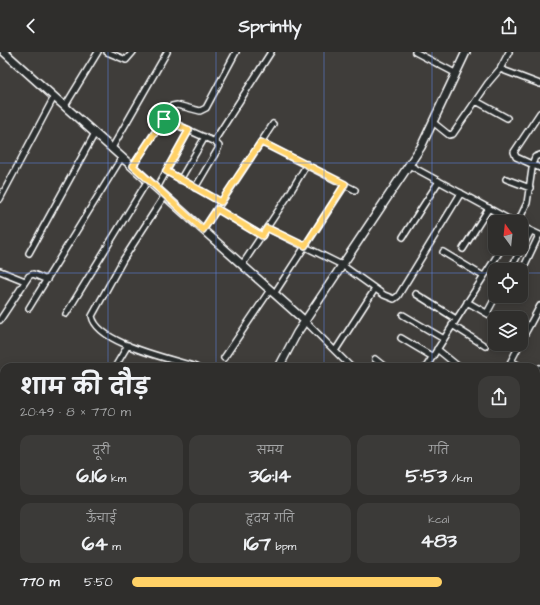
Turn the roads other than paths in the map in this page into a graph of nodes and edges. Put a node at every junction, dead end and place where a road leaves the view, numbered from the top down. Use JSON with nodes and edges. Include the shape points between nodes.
{"nodes":[{"id":1,"x":98,"y":52,"type":"edge"},
{"id":2,"x":107,"y":52,"type":"edge"},
{"id":3,"x":134,"y":52,"type":"edge"},
{"id":4,"x":167,"y":52,"type":"edge"},
{"id":5,"x":236,"y":52,"type":"edge"},
{"id":6,"x":271,"y":52,"type":"edge"},
{"id":7,"x":415,"y":52,"type":"edge"},
{"id":8,"x":466,"y":52,"type":"edge"},
{"id":9,"x":509,"y":52,"type":"edge"},
{"id":10,"x":7,"y":53,"type":"edge"},
{"id":11,"x":500,"y":69,"type":"junction"},
{"id":12,"x":455,"y":73,"type":"junction"},
{"id":13,"x":540,"y":84,"type":"edge"},
{"id":14,"x":54,"y":97,"type":"junction"},
{"id":15,"x":476,"y":101,"type":"junction"},
{"id":16,"x":65,"y":106,"type":"junction"},
{"id":17,"x":540,"y":113,"type":"edge"},
{"id":18,"x":507,"y":118,"type":"dead end"},
{"id":19,"x":164,"y":119,"type":"junction"},
{"id":20,"x":434,"y":123,"type":"junction"},
{"id":21,"x":273,"y":124,"type":"dead end"},
{"id":22,"x":189,"y":130,"type":"junction"},
{"id":23,"x":96,"y":133,"type":"junction"},
{"id":24,"x":205,"y":137,"type":"junction"},
{"id":25,"x":215,"y":142,"type":"junction"},
{"id":26,"x":261,"y":142,"type":"junction"},
{"id":27,"x":112,"y":148,"type":"junction"},
{"id":28,"x":122,"y":156,"type":"junction"},
{"id":29,"x":540,"y":156,"type":"edge"},
{"id":30,"x":307,"y":164,"type":"junction"},
{"id":31,"x":533,"y":164,"type":"junction"},
{"id":32,"x":409,"y":165,"type":"junction"},
{"id":33,"x":133,"y":166,"type":"junction"},
{"id":34,"x":540,"y":168,"type":"edge"},
{"id":35,"x":166,"y":171,"type":"junction"},
{"id":36,"x":506,"y":179,"type":"dead end"},
{"id":37,"x":148,"y":180,"type":"junction"},
{"id":38,"x":180,"y":180,"type":"junction"},
{"id":39,"x":439,"y":181,"type":"junction"},
{"id":40,"x":345,"y":184,"type":"junction"},
{"id":41,"x":157,"y":188,"type":"junction"},
{"id":42,"x":195,"y":188,"type":"junction"},
{"id":43,"x":530,"y":188,"type":"junction"},
{"id":44,"x":354,"y":190,"type":"dead end"},
{"id":45,"x":461,"y":193,"type":"junction"},
{"id":46,"x":165,"y":195,"type":"junction"},
{"id":47,"x":0,"y":199,"type":"edge"},
{"id":48,"x":221,"y":202,"type":"junction"},
{"id":49,"x":489,"y":208,"type":"junction"},
{"id":50,"x":217,"y":209,"type":"junction"},
{"id":51,"x":502,"y":215,"type":"edge"},
{"id":52,"x":522,"y":215,"type":"edge"},
{"id":53,"x":267,"y":228,"type":"junction"},
{"id":54,"x":203,"y":230,"type":"junction"},
{"id":55,"x":528,"y":230,"type":"edge"},
{"id":56,"x":531,"y":231,"type":"junction"},
{"id":57,"x":540,"y":235,"type":"edge"},
{"id":58,"x":262,"y":236,"type":"junction"},
{"id":59,"x":402,"y":237,"type":"dead end"},
{"id":60,"x":305,"y":246,"type":"junction"},
{"id":61,"x":463,"y":249,"type":"dead end"},
{"id":62,"x":442,"y":252,"type":"dead end"},
{"id":63,"x":29,"y":253,"type":"dead end"},
{"id":64,"x":497,"y":255,"type":"edge"},
{"id":65,"x":514,"y":263,"type":"edge"},
{"id":66,"x":526,"y":263,"type":"edge"},
{"id":67,"x":242,"y":265,"type":"junction"},
{"id":68,"x":342,"y":265,"type":"junction"},
{"id":69,"x":0,"y":271,"type":"edge"},
{"id":70,"x":483,"y":276,"type":"junction"},
{"id":71,"x":47,"y":280,"type":"junction"},
{"id":72,"x":25,"y":281,"type":"junction"},
{"id":73,"x":375,"y":289,"type":"junction"},
{"id":74,"x":272,"y":292,"type":"junction"},
{"id":75,"x":416,"y":294,"type":"dead end"},
{"id":76,"x":467,"y":302,"type":"junction"},
{"id":77,"x":492,"y":303,"type":"edge"},
{"id":78,"x":540,"y":306,"type":"edge"},
{"id":79,"x":29,"y":308,"type":"dead end"},
{"id":80,"x":487,"y":313,"type":"joint"},
{"id":81,"x":66,"y":314,"type":"dead end"},
{"id":82,"x":403,"y":316,"type":"dead end"},
{"id":83,"x":456,"y":319,"type":"junction"},
{"id":84,"x":0,"y":320,"type":"edge"},
{"id":85,"x":305,"y":321,"type":"junction"},
{"id":86,"x":452,"y":325,"type":"junction"},
{"id":87,"x":528,"y":326,"type":"edge"},
{"id":88,"x":401,"y":338,"type":"dead end"},
{"id":89,"x":444,"y":339,"type":"junction"},
{"id":90,"x":128,"y":345,"type":"junction"},
{"id":91,"x":485,"y":346,"type":"dead end"},
{"id":92,"x":437,"y":349,"type":"junction"},
{"id":93,"x":335,"y":351,"type":"junction"},
{"id":94,"x":516,"y":351,"type":"edge"},
{"id":95,"x":433,"y":356,"type":"junction"},
{"id":96,"x":224,"y":358,"type":"dead end"},
{"id":97,"x":375,"y":359,"type":"dead end"},
{"id":98,"x":511,"y":361,"type":"joint"},
{"id":99,"x":117,"y":363,"type":"edge"},
{"id":100,"x":184,"y":363,"type":"edge"},
{"id":101,"x":281,"y":363,"type":"edge"},
{"id":102,"x":347,"y":363,"type":"edge"},
{"id":103,"x":380,"y":363,"type":"edge"},
{"id":104,"x":429,"y":363,"type":"edge"},
{"id":105,"x":454,"y":363,"type":"edge"},
{"id":106,"x":514,"y":363,"type":"edge"}],
"edges":[{"from":1,"to":16,"type":"street"},
{"from":2,"to":3,"type":"street","via":[[121,60],[126,60]]},
{"from":4,"to":27,"type":"street"},
{"from":5,"to":19,"type":"street","via":[[206,108],[197,111],[174,105]]},
{"from":6,"to":25,"type":"street"},
{"from":7,"to":12,"type":"street"},
{"from":8,"to":12,"type":"street"},
{"from":9,"to":11,"type":"street"},
{"from":10,"to":14,"type":"street"},
{"from":11,"to":13,"type":"street"},
{"from":11,"to":15,"type":"street"},
{"from":12,"to":20,"type":"street"},
{"from":14,"to":16,"type":"street"},
{"from":14,"to":47,"type":"street"},
{"from":15,"to":18,"type":"street"},
{"from":15,"to":20,"type":"street","via":[[453,134],[449,134]]},
{"from":16,"to":23,"type":"street"},
{"from":17,"to":31,"type":"street","via":[[514,152],[516,157]]},
{"from":19,"to":22,"type":"street"},
{"from":19,"to":33,"type":"street"},
{"from":20,"to":32,"type":"street"},
{"from":21,"to":26,"type":"street"},
{"from":22,"to":24,"type":"street"},
{"from":22,"to":35,"type":"street"},
{"from":23,"to":27,"type":"street"},
{"from":23,"to":63,"type":"street"},
{"from":24,"to":25,"type":"street"},
{"from":24,"to":38,"type":"street"},
{"from":25,"to":42,"type":"street","via":[[219,146],[218,149]]},
{"from":26,"to":30,"type":"street"},
{"from":26,"to":48,"type":"street"},
{"from":27,"to":28,"type":"street"},
{"from":28,"to":33,"type":"street"},
{"from":28,"to":71,"type":"street"},
{"from":29,"to":31,"type":"street","via":[[535,157]]},
{"from":30,"to":40,"type":"street"},
{"from":30,"to":53,"type":"street"},
{"from":31,"to":34,"type":"street"},
{"from":31,"to":43,"type":"street"},
{"from":32,"to":39,"type":"street"},
{"from":32,"to":68,"type":"street"},
{"from":33,"to":37,"type":"street"},
{"from":35,"to":38,"type":"street"},
{"from":35,"to":41,"type":"street"},
{"from":36,"to":43,"type":"street"},
{"from":37,"to":41,"type":"street"},
{"from":37,"to":81,"type":"street"},
{"from":38,"to":42,"type":"street"},
{"from":39,"to":45,"type":"street"},
{"from":39,"to":59,"type":"street"},
{"from":40,"to":44,"type":"street"},
{"from":40,"to":60,"type":"street"},
{"from":41,"to":46,"type":"street"},
{"from":42,"to":48,"type":"street"},
{"from":43,"to":52,"type":"street"},
{"from":45,"to":49,"type":"street"},
{"from":45,"to":73,"type":"street","via":[[398,296],[390,299]]},
{"from":46,"to":54,"type":"street"},
{"from":46,"to":90,"type":"street","via":[[93,312],[96,325]]},
{"from":48,"to":50,"type":"street"},
{"from":49,"to":51,"type":"street"},
{"from":49,"to":61,"type":"street"},
{"from":50,"to":54,"type":"street"},
{"from":50,"to":58,"type":"street"},
{"from":53,"to":58,"type":"street"},
{"from":53,"to":60,"type":"street"},
{"from":54,"to":67,"type":"street"},
{"from":55,"to":56,"type":"street"},
{"from":56,"to":57,"type":"street"},
{"from":56,"to":65,"type":"street"},
{"from":57,"to":66,"type":"street"},
{"from":58,"to":67,"type":"street"},
{"from":60,"to":68,"type":"street"},
{"from":60,"to":74,"type":"street"},
{"from":62,"to":70,"type":"street"},
{"from":64,"to":70,"type":"street"},
{"from":67,"to":74,"type":"street"},
{"from":68,"to":73,"type":"street"},
{"from":68,"to":85,"type":"street"},
{"from":69,"to":72,"type":"street"},
{"from":70,"to":76,"type":"street"},
{"from":71,"to":72,"type":"street","via":[[33,274]]},
{"from":71,"to":79,"type":"street"},
{"from":72,"to":84,"type":"street"},
{"from":73,"to":93,"type":"street"},
{"from":74,"to":85,"type":"street"},
{"from":74,"to":96,"type":"street"},
{"from":75,"to":83,"type":"street"},
{"from":76,"to":80,"type":"street"},
{"from":76,"to":83,"type":"street"},
{"from":77,"to":80,"type":"street"},
{"from":78,"to":87,"type":"street"},
{"from":82,"to":89,"type":"street"},
{"from":83,"to":86,"type":"street"},
{"from":85,"to":93,"type":"street"},
{"from":85,"to":101,"type":"street"},
{"from":86,"to":89,"type":"street"},
{"from":86,"to":91,"type":"street"},
{"from":88,"to":95,"type":"street"},
{"from":89,"to":92,"type":"street"},
{"from":90,"to":99,"type":"street"},
{"from":90,"to":100,"type":"street"},
{"from":92,"to":95,"type":"street"},
{"from":92,"to":105,"type":"street"},
{"from":93,"to":102,"type":"street"},
{"from":94,"to":98,"type":"street"},
{"from":95,"to":104,"type":"street"},
{"from":97,"to":103,"type":"street"},
{"from":98,"to":106,"type":"street"}]}
